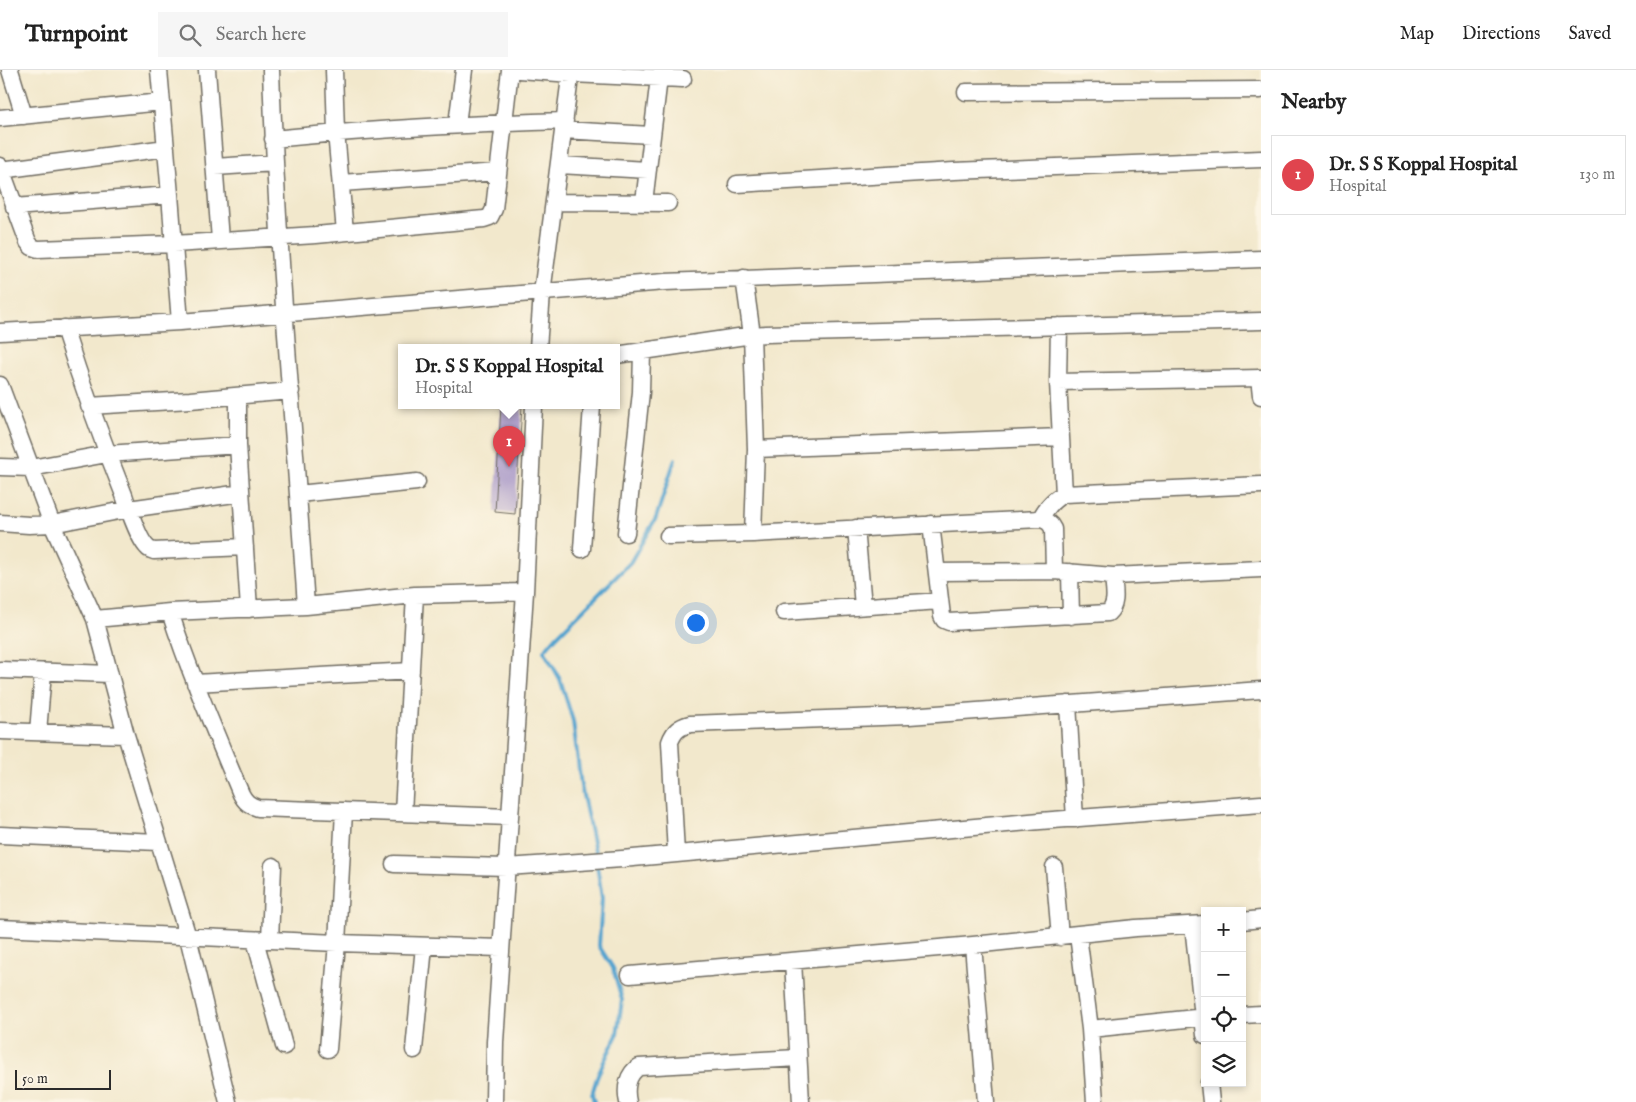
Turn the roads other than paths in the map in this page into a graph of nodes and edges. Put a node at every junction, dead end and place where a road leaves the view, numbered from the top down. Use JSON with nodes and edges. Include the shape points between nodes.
{"nodes":[{"id":1,"x":10,"y":70,"type":"edge"},
{"id":2,"x":159,"y":70,"type":"edge"},
{"id":3,"x":207,"y":70,"type":"edge"},
{"id":4,"x":271,"y":70,"type":"edge"},
{"id":5,"x":334,"y":70,"type":"edge"},
{"id":6,"x":464,"y":70,"type":"edge"},
{"id":7,"x":510,"y":70,"type":"edge"},
{"id":8,"x":519,"y":70,"type":"edge"},
{"id":9,"x":571,"y":72,"type":"edge"},
{"id":10,"x":659,"y":78,"type":"junction"},
{"id":11,"x":683,"y":79,"type":"dead end"},
{"id":12,"x":1261,"y":90,"type":"edge"},
{"id":13,"x":966,"y":92,"type":"dead end"},
{"id":14,"x":162,"y":102,"type":"junction"},
{"id":15,"x":24,"y":116,"type":"junction"},
{"id":16,"x":0,"y":118,"type":"edge"},
{"id":17,"x":504,"y":123,"type":"junction"},
{"id":18,"x":457,"y":124,"type":"junction"},
{"id":19,"x":564,"y":125,"type":"junction"},
{"id":20,"x":336,"y":132,"type":"junction"},
{"id":21,"x":651,"y":136,"type":"junction"},
{"id":22,"x":273,"y":139,"type":"junction"},
{"id":23,"x":166,"y":148,"type":"junction"},
{"id":24,"x":1261,"y":159,"type":"edge"},
{"id":25,"x":275,"y":163,"type":"junction"},
{"id":26,"x":559,"y":165,"type":"junction"},
{"id":27,"x":214,"y":167,"type":"junction"},
{"id":28,"x":1,"y":168,"type":"edge"},
{"id":29,"x":648,"y":170,"type":"junction"},
{"id":30,"x":498,"y":172,"type":"junction"},
{"id":31,"x":341,"y":183,"type":"junction"},
{"id":32,"x":737,"y":184,"type":"dead end"},
{"id":33,"x":170,"y":195,"type":"junction"},
{"id":34,"x":554,"y":202,"type":"junction"},
{"id":35,"x":644,"y":202,"type":"junction"},
{"id":36,"x":668,"y":203,"type":"dead end"},
{"id":37,"x":14,"y":207,"type":"junction"},
{"id":38,"x":346,"y":232,"type":"junction"},
{"id":39,"x":278,"y":237,"type":"junction"},
{"id":40,"x":220,"y":240,"type":"junction"},
{"id":41,"x":174,"y":244,"type":"junction"},
{"id":42,"x":1261,"y":259,"type":"edge"},
{"id":43,"x":744,"y":278,"type":"junction"},
{"id":44,"x":542,"y":293,"type":"junction"},
{"id":45,"x":285,"y":313,"type":"junction"},
{"id":46,"x":1261,"y":321,"type":"edge"},
{"id":47,"x":180,"y":322,"type":"junction"},
{"id":48,"x":1059,"y":326,"type":"junction"},
{"id":49,"x":64,"y":328,"type":"junction"},
{"id":50,"x":0,"y":332,"type":"edge"},
{"id":51,"x":752,"y":335,"type":"junction"},
{"id":52,"x":538,"y":344,"type":"edge"},
{"id":53,"x":642,"y":352,"type":"junction"},
{"id":54,"x":620,"y":355,"type":"edge"},
{"id":55,"x":1260,"y":378,"type":"edge"},
{"id":56,"x":1058,"y":382,"type":"junction"},
{"id":57,"x":0,"y":385,"type":"edge"},
{"id":58,"x":291,"y":391,"type":"junction"},
{"id":59,"x":238,"y":396,"type":"junction"},
{"id":60,"x":1261,"y":396,"type":"edge"},
{"id":61,"x":89,"y":406,"type":"junction"},
{"id":62,"x":534,"y":409,"type":"edge"},
{"id":63,"x":592,"y":409,"type":"edge"},
{"id":64,"x":1062,"y":437,"type":"junction"},
{"id":65,"x":238,"y":445,"type":"junction"},
{"id":66,"x":756,"y":448,"type":"junction"},
{"id":67,"x":108,"y":454,"type":"junction"},
{"id":68,"x":0,"y":467,"type":"edge"},
{"id":69,"x":31,"y":468,"type":"junction"},
{"id":70,"x":417,"y":482,"type":"dead end"},
{"id":71,"x":1261,"y":485,"type":"edge"},
{"id":72,"x":241,"y":493,"type":"junction"},
{"id":73,"x":298,"y":494,"type":"junction"},
{"id":74,"x":1064,"y":494,"type":"junction"},
{"id":75,"x":129,"y":510,"type":"junction"},
{"id":76,"x":1040,"y":519,"type":"junction"},
{"id":77,"x":0,"y":524,"type":"edge"},
{"id":78,"x":52,"y":524,"type":"junction"},
{"id":79,"x":931,"y":524,"type":"junction"},
{"id":80,"x":856,"y":528,"type":"junction"},
{"id":81,"x":626,"y":533,"type":"dead end"},
{"id":82,"x":754,"y":534,"type":"junction"},
{"id":83,"x":668,"y":536,"type":"dead end"},
{"id":84,"x":245,"y":548,"type":"junction"},
{"id":85,"x":582,"y":549,"type":"dead end"},
{"id":86,"x":1261,"y":569,"type":"edge"},
{"id":87,"x":937,"y":572,"type":"junction"},
{"id":88,"x":1062,"y":572,"type":"junction"},
{"id":89,"x":1113,"y":576,"type":"junction"},
{"id":90,"x":525,"y":592,"type":"junction"},
{"id":91,"x":415,"y":595,"type":"junction"},
{"id":92,"x":940,"y":601,"type":"junction"},
{"id":93,"x":306,"y":606,"type":"junction"},
{"id":94,"x":863,"y":606,"type":"junction"},
{"id":95,"x":249,"y":609,"type":"junction"},
{"id":96,"x":170,"y":612,"type":"junction"},
{"id":97,"x":784,"y":612,"type":"dead end"},
{"id":98,"x":1071,"y":616,"type":"junction"},
{"id":99,"x":95,"y":619,"type":"junction"},
{"id":100,"x":0,"y":670,"type":"edge"},
{"id":101,"x":411,"y":671,"type":"junction"},
{"id":102,"x":43,"y":672,"type":"junction"},
{"id":103,"x":110,"y":674,"type":"junction"},
{"id":104,"x":195,"y":683,"type":"junction"},
{"id":105,"x":1261,"y":690,"type":"edge"},
{"id":106,"x":1068,"y":704,"type":"junction"},
{"id":107,"x":0,"y":731,"type":"edge"},
{"id":108,"x":38,"y":732,"type":"junction"},
{"id":109,"x":126,"y":735,"type":"junction"},
{"id":110,"x":1261,"y":804,"type":"edge"},
{"id":111,"x":344,"y":811,"type":"junction"},
{"id":112,"x":403,"y":813,"type":"junction"},
{"id":113,"x":510,"y":817,"type":"junction"},
{"id":114,"x":1076,"y":819,"type":"junction"},
{"id":115,"x":0,"y":835,"type":"edge"},
{"id":116,"x":158,"y":842,"type":"junction"},
{"id":117,"x":676,"y":854,"type":"junction"},
{"id":118,"x":394,"y":864,"type":"dead end"},
{"id":119,"x":273,"y":866,"type":"dead end"},
{"id":120,"x":1054,"y":867,"type":"dead end"},
{"id":121,"x":507,"y":868,"type":"junction"},
{"id":122,"x":1261,"y":919,"type":"edge"},
{"id":123,"x":1246,"y":921,"type":"edge"},
{"id":124,"x":1199,"y":925,"type":"edge"},
{"id":125,"x":0,"y":928,"type":"edge"},
{"id":126,"x":1078,"y":935,"type":"junction"},
{"id":127,"x":188,"y":937,"type":"junction"},
{"id":128,"x":1060,"y":937,"type":"junction"},
{"id":129,"x":262,"y":940,"type":"junction"},
{"id":130,"x":337,"y":943,"type":"junction"},
{"id":131,"x":424,"y":946,"type":"junction"},
{"id":132,"x":973,"y":946,"type":"junction"},
{"id":133,"x":501,"y":948,"type":"junction"},
{"id":134,"x":793,"y":961,"type":"junction"},
{"id":135,"x":630,"y":975,"type":"dead end"},
{"id":136,"x":1203,"y":997,"type":"edge"},
{"id":137,"x":1261,"y":1014,"type":"edge"},
{"id":138,"x":1246,"y":1015,"type":"edge"},
{"id":139,"x":1201,"y":1017,"type":"edge"},
{"id":140,"x":1090,"y":1029,"type":"junction"},
{"id":141,"x":284,"y":1046,"type":"dead end"},
{"id":142,"x":328,"y":1049,"type":"dead end"},
{"id":143,"x":414,"y":1050,"type":"dead end"},
{"id":144,"x":798,"y":1058,"type":"junction"},
{"id":145,"x":1209,"y":1087,"type":"edge"},
{"id":146,"x":228,"y":1102,"type":"edge"},
{"id":147,"x":494,"y":1102,"type":"edge"},
{"id":148,"x":628,"y":1102,"type":"edge"},
{"id":149,"x":801,"y":1102,"type":"edge"},
{"id":150,"x":986,"y":1102,"type":"edge"},
{"id":151,"x":1095,"y":1102,"type":"edge"},
{"id":152,"x":1211,"y":1102,"type":"edge"}],
"edges":[{"from":1,"to":15,"type":"street"},
{"from":2,"to":14,"type":"street"},
{"from":3,"to":27,"type":"street"},
{"from":4,"to":22,"type":"street"},
{"from":5,"to":20,"type":"street"},
{"from":6,"to":18,"type":"street"},
{"from":7,"to":17,"type":"street"},
{"from":8,"to":9,"type":"street"},
{"from":9,"to":10,"type":"street"},
{"from":9,"to":19,"type":"street"},
{"from":10,"to":11,"type":"street"},
{"from":10,"to":21,"type":"street"},
{"from":12,"to":13,"type":"street"},
{"from":14,"to":15,"type":"street"},
{"from":14,"to":23,"type":"street"},
{"from":15,"to":16,"type":"street"},
{"from":17,"to":18,"type":"street"},
{"from":17,"to":19,"type":"street"},
{"from":17,"to":30,"type":"street"},
{"from":18,"to":20,"type":"street"},
{"from":19,"to":21,"type":"street"},
{"from":19,"to":26,"type":"street"},
{"from":20,"to":22,"type":"street"},
{"from":20,"to":31,"type":"street"},
{"from":21,"to":29,"type":"street"},
{"from":22,"to":25,"type":"street"},
{"from":23,"to":28,"type":"street"},
{"from":23,"to":33,"type":"street"},
{"from":24,"to":32,"type":"street","via":[[954,171]]},
{"from":25,"to":27,"type":"street"},
{"from":25,"to":39,"type":"street"},
{"from":26,"to":29,"type":"street"},
{"from":26,"to":34,"type":"street"},
{"from":27,"to":40,"type":"street"},
{"from":28,"to":37,"type":"street"},
{"from":29,"to":35,"type":"street"},
{"from":30,"to":31,"type":"street"},
{"from":30,"to":38,"type":"street","via":[[494,209],[490,217]]},
{"from":31,"to":38,"type":"street"},
{"from":33,"to":37,"type":"street"},
{"from":33,"to":41,"type":"street"},
{"from":34,"to":35,"type":"street"},
{"from":34,"to":44,"type":"street"},
{"from":35,"to":36,"type":"street"},
{"from":37,"to":41,"type":"street","via":[[28,242],[38,249]]},
{"from":38,"to":39,"type":"street"},
{"from":39,"to":40,"type":"street"},
{"from":39,"to":45,"type":"street"},
{"from":40,"to":41,"type":"street"},
{"from":41,"to":47,"type":"street"},
{"from":42,"to":43,"type":"street"},
{"from":43,"to":44,"type":"street"},
{"from":43,"to":51,"type":"street"},
{"from":44,"to":45,"type":"street"},
{"from":44,"to":52,"type":"street"},
{"from":45,"to":47,"type":"street"},
{"from":45,"to":58,"type":"street"},
{"from":46,"to":48,"type":"street"},
{"from":47,"to":49,"type":"street"},
{"from":48,"to":51,"type":"street"},
{"from":48,"to":56,"type":"street"},
{"from":49,"to":50,"type":"street"},
{"from":49,"to":61,"type":"street"},
{"from":51,"to":53,"type":"street"},
{"from":51,"to":66,"type":"street"},
{"from":53,"to":54,"type":"street"},
{"from":53,"to":81,"type":"street","via":[[641,392]]},
{"from":55,"to":56,"type":"street"},
{"from":55,"to":60,"type":"street"},
{"from":56,"to":64,"type":"street"},
{"from":57,"to":69,"type":"street"},
{"from":58,"to":59,"type":"street"},
{"from":58,"to":73,"type":"street"},
{"from":59,"to":61,"type":"street"},
{"from":59,"to":65,"type":"street"},
{"from":61,"to":67,"type":"street"},
{"from":62,"to":90,"type":"street"},
{"from":63,"to":85,"type":"street"},
{"from":64,"to":66,"type":"street"},
{"from":64,"to":74,"type":"street"},
{"from":65,"to":67,"type":"street"},
{"from":65,"to":72,"type":"street"},
{"from":66,"to":82,"type":"street"},
{"from":67,"to":69,"type":"street"},
{"from":67,"to":75,"type":"street"},
{"from":68,"to":69,"type":"street"},
{"from":69,"to":78,"type":"street"},
{"from":70,"to":73,"type":"street"},
{"from":71,"to":74,"type":"street"},
{"from":72,"to":75,"type":"street"},
{"from":72,"to":84,"type":"street"},
{"from":73,"to":93,"type":"street"},
{"from":74,"to":76,"type":"street","via":[[1044,510]]},
{"from":75,"to":78,"type":"street"},
{"from":75,"to":84,"type":"street","via":[[142,540],[154,552]]},
{"from":76,"to":79,"type":"street"},
{"from":76,"to":88,"type":"street","via":[[1051,524]]},
{"from":77,"to":78,"type":"street"},
{"from":78,"to":99,"type":"street"},
{"from":79,"to":80,"type":"street"},
{"from":79,"to":87,"type":"street"},
{"from":80,"to":82,"type":"street"},
{"from":80,"to":94,"type":"street"},
{"from":82,"to":83,"type":"street"},
{"from":84,"to":95,"type":"street"},
{"from":86,"to":89,"type":"street"},
{"from":87,"to":88,"type":"street"},
{"from":87,"to":92,"type":"street"},
{"from":88,"to":89,"type":"street"},
{"from":88,"to":98,"type":"street"},
{"from":89,"to":98,"type":"street","via":[[1113,609],[1108,613]]},
{"from":90,"to":91,"type":"street"},
{"from":90,"to":113,"type":"street"},
{"from":91,"to":93,"type":"street"},
{"from":91,"to":101,"type":"street"},
{"from":92,"to":94,"type":"street"},
{"from":92,"to":98,"type":"street","via":[[942,616],[949,622]]},
{"from":93,"to":95,"type":"street"},
{"from":94,"to":97,"type":"street"},
{"from":95,"to":96,"type":"street"},
{"from":96,"to":99,"type":"street"},
{"from":96,"to":104,"type":"street"},
{"from":99,"to":103,"type":"street"},
{"from":100,"to":102,"type":"street"},
{"from":101,"to":104,"type":"street"},
{"from":101,"to":112,"type":"street"},
{"from":102,"to":103,"type":"street"},
{"from":102,"to":108,"type":"street"},
{"from":103,"to":109,"type":"street"},
{"from":104,"to":111,"type":"street","via":[[241,794],[250,806]]},
{"from":105,"to":106,"type":"street"},
{"from":106,"to":114,"type":"street"},
{"from":106,"to":117,"type":"street","via":[[909,716],[682,726],[674,732],[670,742]]},
{"from":107,"to":108,"type":"street"},
{"from":108,"to":109,"type":"street"},
{"from":109,"to":116,"type":"street"},
{"from":110,"to":114,"type":"street"},
{"from":111,"to":112,"type":"street"},
{"from":111,"to":130,"type":"street"},
{"from":112,"to":113,"type":"street"},
{"from":113,"to":121,"type":"street"},
{"from":114,"to":117,"type":"street"},
{"from":115,"to":116,"type":"street"},
{"from":116,"to":127,"type":"street"},
{"from":117,"to":121,"type":"street"},
{"from":118,"to":121,"type":"street"},
{"from":119,"to":129,"type":"street"},
{"from":120,"to":128,"type":"street"},
{"from":121,"to":133,"type":"street"},
{"from":122,"to":123,"type":"street"},
{"from":124,"to":126,"type":"street"},
{"from":124,"to":136,"type":"street"},
{"from":125,"to":127,"type":"street"},
{"from":126,"to":128,"type":"street"},
{"from":126,"to":140,"type":"street"},
{"from":127,"to":129,"type":"street"},
{"from":127,"to":146,"type":"street"},
{"from":128,"to":132,"type":"street"},
{"from":129,"to":130,"type":"street"},
{"from":129,"to":141,"type":"street"},
{"from":130,"to":131,"type":"street"},
{"from":130,"to":142,"type":"street"},
{"from":131,"to":133,"type":"street"},
{"from":131,"to":143,"type":"street"},
{"from":132,"to":134,"type":"street"},
{"from":132,"to":150,"type":"street"},
{"from":133,"to":147,"type":"street"},
{"from":134,"to":135,"type":"street"},
{"from":134,"to":144,"type":"street"},
{"from":137,"to":138,"type":"street"},
{"from":139,"to":140,"type":"street"},
{"from":140,"to":151,"type":"street"},
{"from":144,"to":148,"type":"street","via":[[639,1067],[628,1078]]},
{"from":144,"to":149,"type":"street"},
{"from":145,"to":152,"type":"street"}]}
